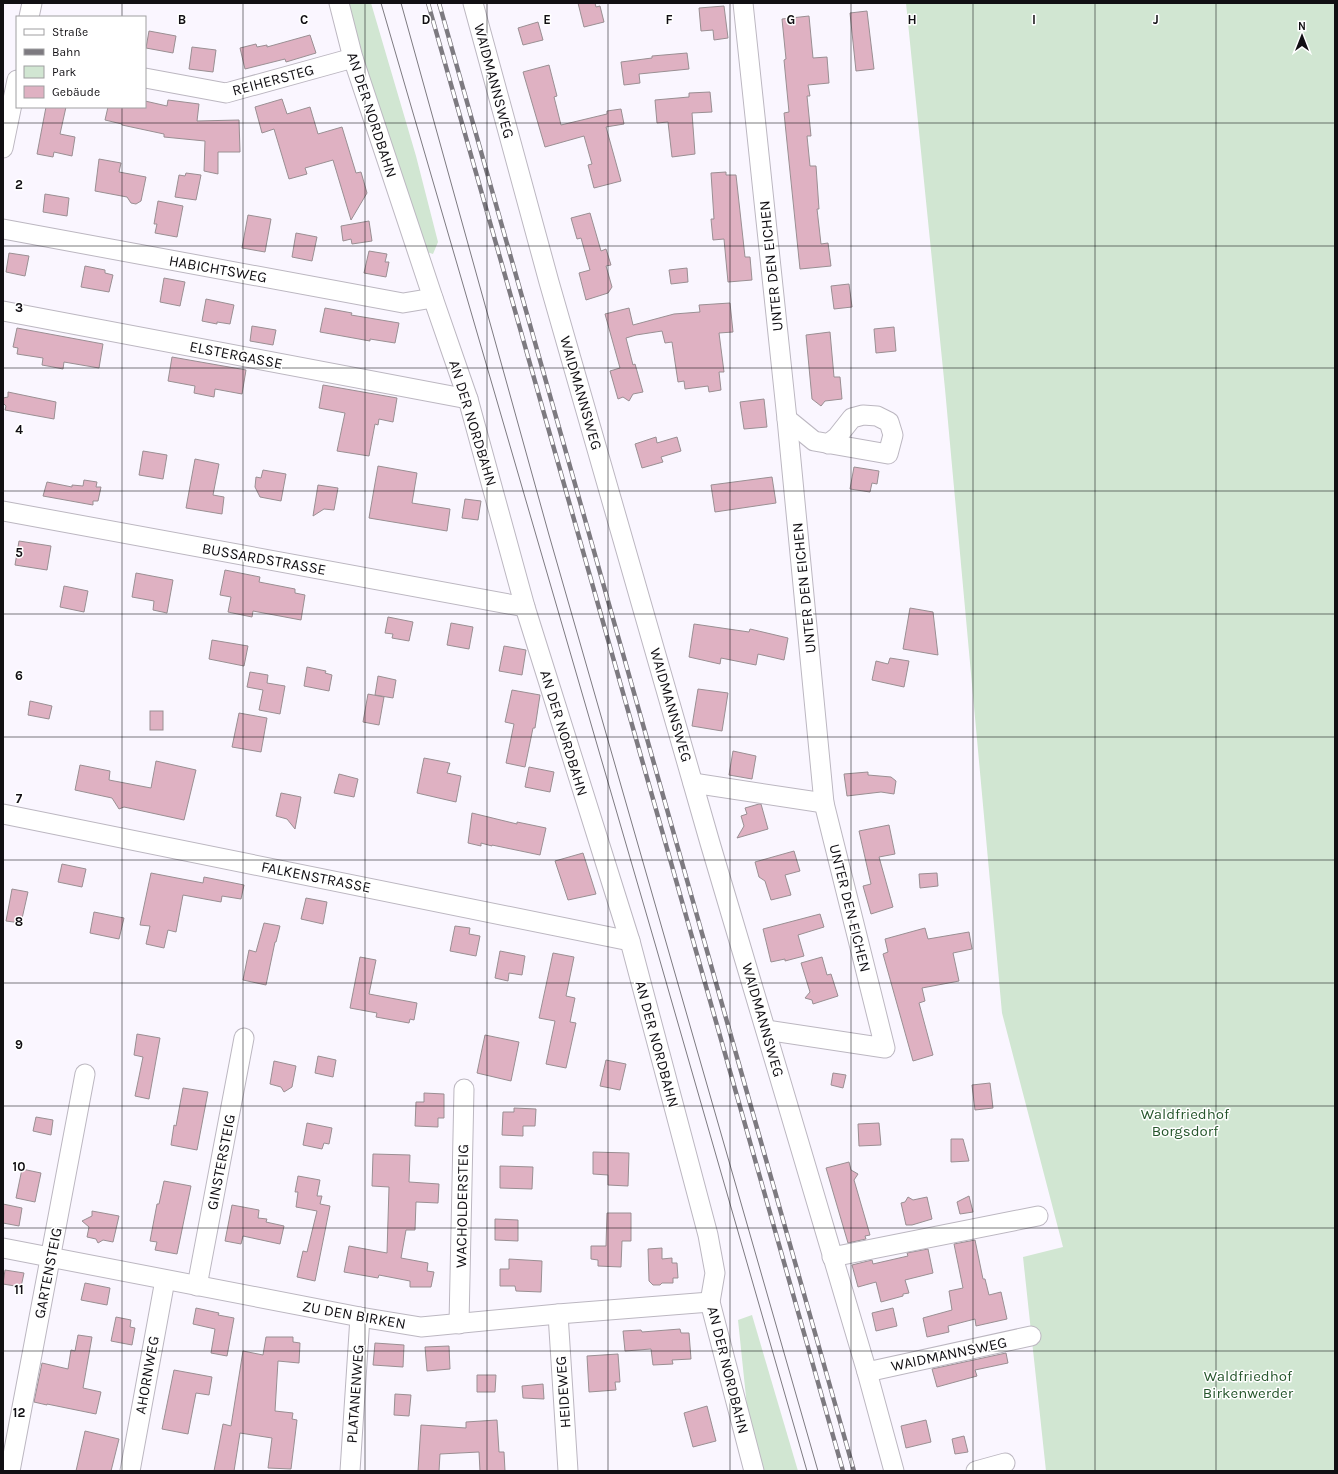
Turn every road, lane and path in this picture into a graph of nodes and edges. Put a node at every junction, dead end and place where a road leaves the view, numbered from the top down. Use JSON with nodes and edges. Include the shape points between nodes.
{"nodes":[{"id":1,"x":32,"y":3,"type":"edge"},
{"id":2,"x":338,"y":3,"type":"edge"},
{"id":3,"x":473,"y":3,"type":"edge"},
{"id":4,"x":743,"y":3,"type":"edge"},
{"id":5,"x":29,"y":16,"type":"edge"},
{"id":6,"x":353,"y":58,"type":"junction"},
{"id":7,"x":146,"y":78,"type":"edge"},
{"id":8,"x":16,"y":85,"type":"edge"},
{"id":9,"x":3,"y":148,"type":"edge"},
{"id":10,"x":3,"y":229,"type":"edge"},
{"id":11,"x":433,"y":298,"type":"junction"},
{"id":12,"x":3,"y":311,"type":"edge"},
{"id":13,"x":468,"y":399,"type":"junction"},
{"id":14,"x":787,"y":419,"type":"junction"},
{"id":15,"x":828,"y":444,"type":"dead end"},
{"id":16,"x":3,"y":511,"type":"edge"},
{"id":17,"x":525,"y":607,"type":"junction"},
{"id":18,"x":693,"y":783,"type":"junction"},
{"id":19,"x":824,"y":803,"type":"junction"},
{"id":20,"x":3,"y":814,"type":"edge"},
{"id":21,"x":630,"y":941,"type":"junction"},
{"id":22,"x":766,"y":1030,"type":"junction"},
{"id":23,"x":244,"y":1038,"type":"dead end"},
{"id":24,"x":85,"y":1074,"type":"dead end"},
{"id":25,"x":464,"y":1089,"type":"dead end"},
{"id":26,"x":1038,"y":1216,"type":"dead end"},
{"id":27,"x":3,"y":1248,"type":"edge"},
{"id":28,"x":832,"y":1257,"type":"junction"},
{"id":29,"x":51,"y":1258,"type":"junction"},
{"id":30,"x":165,"y":1280,"type":"junction"},
{"id":31,"x":197,"y":1286,"type":"junction"},
{"id":32,"x":710,"y":1302,"type":"junction"},
{"id":33,"x":558,"y":1314,"type":"junction"},
{"id":34,"x":360,"y":1317,"type":"junction"},
{"id":35,"x":459,"y":1324,"type":"junction"},
{"id":36,"x":1031,"y":1336,"type":"dead end"},
{"id":37,"x":867,"y":1372,"type":"junction"},
{"id":38,"x":1006,"y":1463,"type":"dead end"},
{"id":39,"x":10,"y":1471,"type":"edge"},
{"id":40,"x":130,"y":1471,"type":"edge"},
{"id":41,"x":350,"y":1471,"type":"edge"},
{"id":42,"x":568,"y":1471,"type":"edge"},
{"id":43,"x":754,"y":1471,"type":"edge"},
{"id":44,"x":894,"y":1471,"type":"edge"},
{"id":45,"x":976,"y":1471,"type":"edge"}],
"edges":[{"from":1,"to":5,"type":"street"},
{"from":2,"to":6,"type":"street","name":"AN DER NORDBAHN"},
{"from":3,"to":18,"type":"street","name":"WAIDMANNSWEG","via":[[554,298]]},
{"from":4,"to":14,"type":"street","name":"UNTER DEN EICHEN"},
{"from":6,"to":7,"type":"street","name":"REIHERSTEG","via":[[226,93]]},
{"from":6,"to":11,"type":"street","name":"AN DER NORDBAHN"},
{"from":8,"to":9,"type":"street"},
{"from":10,"to":11,"type":"street","name":"HABICHTSWEG","via":[[403,303]]},
{"from":11,"to":13,"type":"street","name":"AN DER NORDBAHN"},
{"from":12,"to":13,"type":"street","name":"ELSTERGASSE"},
{"from":13,"to":17,"type":"street","name":"AN DER NORDBAHN"},
{"from":14,"to":15,"type":"street","via":[[814,441]]},
{"from":14,"to":19,"type":"street","name":"UNTER DEN EICHEN"},
{"from":16,"to":17,"type":"street","name":"BUSSARDSTRASSE"},
{"from":17,"to":21,"type":"street","name":"AN DER NORDBAHN"},
{"from":18,"to":19,"type":"street","name":"WAIDMANNSWEG"},
{"from":18,"to":22,"type":"street","name":"WAIDMANNSWEG"},
{"from":19,"to":22,"type":"street","name":"UNTER DEN EICHEN","via":[[885,1048]]},
{"from":20,"to":21,"type":"street","name":"FALKENSTRASSE"},
{"from":21,"to":32,"type":"street","name":"AN DER NORDBAHN","via":[[708,1234],[715,1273]]},
{"from":22,"to":28,"type":"street","name":"WAIDMANNSWEG"},
{"from":23,"to":31,"type":"street","name":"GINSTERSTEIG"},
{"from":24,"to":29,"type":"street","name":"GARTENSTEIG"},
{"from":25,"to":35,"type":"street","name":"WACHOLDERSTEIG"},
{"from":26,"to":28,"type":"street"},
{"from":27,"to":29,"type":"street","name":"ZU DEN BIRKEN"},
{"from":28,"to":37,"type":"street","name":"WAIDMANNSWEG"},
{"from":29,"to":30,"type":"street","name":"ZU DEN BIRKEN"},
{"from":29,"to":39,"type":"street","name":"GARTENSTEIG"},
{"from":30,"to":31,"type":"street","name":"ZU DEN BIRKEN"},
{"from":30,"to":40,"type":"street","name":"AHORNWEG"},
{"from":31,"to":34,"type":"street","name":"ZU DEN BIRKEN"},
{"from":32,"to":33,"type":"street","name":"ZU DEN BIRKEN"},
{"from":32,"to":43,"type":"street","name":"AN DER NORDBAHN"},
{"from":33,"to":35,"type":"street","name":"ZU DEN BIRKEN"},
{"from":33,"to":42,"type":"street","name":"HEIDEWEG"},
{"from":34,"to":35,"type":"street","name":"ZU DEN BIRKEN","via":[[421,1327]]},
{"from":34,"to":41,"type":"street","name":"PLATANENWEG"},
{"from":36,"to":37,"type":"street","name":"WAIDMANNSWEG"},
{"from":37,"to":44,"type":"street","name":"WAIDMANNSWEG"},
{"from":38,"to":45,"type":"street"}]}
